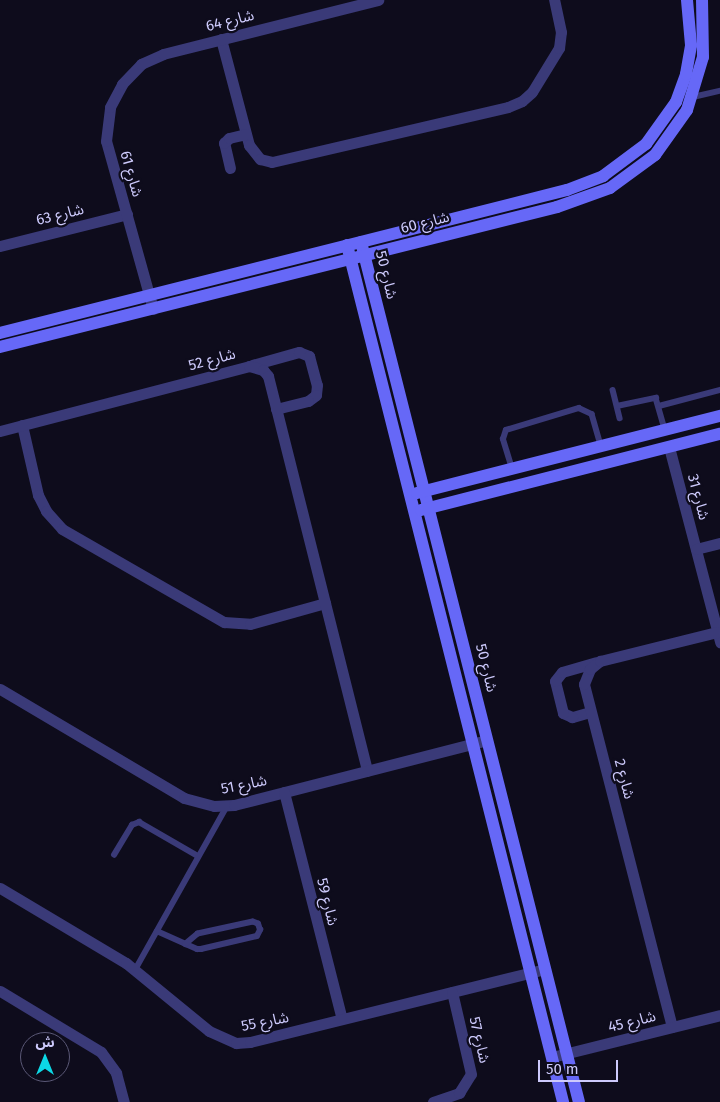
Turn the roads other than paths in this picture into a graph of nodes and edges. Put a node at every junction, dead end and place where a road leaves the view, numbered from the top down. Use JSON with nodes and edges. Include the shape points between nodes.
{"nodes":[{"id":1,"x":378,"y":0,"type":"edge"},
{"id":2,"x":554,"y":0,"type":"edge"},
{"id":3,"x":687,"y":0,"type":"edge"},
{"id":4,"x":702,"y":0,"type":"edge"},
{"id":5,"x":221,"y":39,"type":"junction"},
{"id":6,"x":149,"y":60,"type":"joint"},
{"id":7,"x":720,"y":91,"type":"edge"},
{"id":8,"x":693,"y":97,"type":"junction"},
{"id":9,"x":246,"y":134,"type":"junction"},
{"id":10,"x":230,"y":168,"type":"dead end"},
{"id":11,"x":127,"y":214,"type":"junction"},
{"id":12,"x":361,"y":242,"type":"junction"},
{"id":13,"x":347,"y":245,"type":"junction"},
{"id":14,"x":0,"y":246,"type":"edge"},
{"id":15,"x":364,"y":255,"type":"junction"},
{"id":16,"x":350,"y":259,"type":"junction"},
{"id":17,"x":149,"y":295,"type":"junction"},
{"id":18,"x":153,"y":309,"type":"junction"},
{"id":19,"x":0,"y":332,"type":"edge"},
{"id":20,"x":0,"y":348,"type":"edge"},
{"id":21,"x":249,"y":366,"type":"junction"},
{"id":22,"x":613,"y":390,"type":"dead end"},
{"id":23,"x":720,"y":390,"type":"edge"},
{"id":24,"x":617,"y":406,"type":"junction"},
{"id":25,"x":659,"y":406,"type":"junction"},
{"id":26,"x":276,"y":410,"type":"junction"},
{"id":27,"x":720,"y":416,"type":"edge"},
{"id":28,"x":620,"y":418,"type":"dead end"},
{"id":29,"x":22,"y":425,"type":"junction"},
{"id":30,"x":666,"y":430,"type":"junction"},
{"id":31,"x":0,"y":431,"type":"edge"},
{"id":32,"x":720,"y":434,"type":"edge"},
{"id":33,"x":601,"y":446,"type":"junction"},
{"id":34,"x":669,"y":447,"type":"junction"},
{"id":35,"x":512,"y":469,"type":"junction"},
{"id":36,"x":424,"y":491,"type":"junction"},
{"id":37,"x":410,"y":495,"type":"junction"},
{"id":38,"x":429,"y":508,"type":"junction"},
{"id":39,"x":414,"y":512,"type":"junction"},
{"id":40,"x":720,"y":543,"type":"edge"},
{"id":41,"x":696,"y":549,"type":"junction"},
{"id":42,"x":324,"y":603,"type":"junction"},
{"id":43,"x":719,"y":637,"type":"edge"},
{"id":44,"x":600,"y":661,"type":"junction"},
{"id":45,"x":0,"y":688,"type":"edge"},
{"id":46,"x":590,"y":712,"type":"junction"},
{"id":47,"x":488,"y":740,"type":"junction"},
{"id":48,"x":472,"y":744,"type":"junction"},
{"id":49,"x":367,"y":771,"type":"junction"},
{"id":50,"x":284,"y":792,"type":"junction"},
{"id":51,"x":227,"y":806,"type":"junction"},
{"id":52,"x":114,"y":855,"type":"dead end"},
{"id":53,"x":198,"y":856,"type":"junction"},
{"id":54,"x":0,"y":888,"type":"edge"},
{"id":55,"x":156,"y":931,"type":"junction"},
{"id":56,"x":186,"y":944,"type":"junction"},
{"id":57,"x":546,"y":969,"type":"junction"},
{"id":58,"x":135,"y":970,"type":"junction"},
{"id":59,"x":530,"y":973,"type":"junction"},
{"id":60,"x":0,"y":990,"type":"edge"},
{"id":61,"x":452,"y":992,"type":"junction"},
{"id":62,"x":720,"y":1015,"type":"edge"},
{"id":63,"x":342,"y":1020,"type":"junction"},
{"id":64,"x":672,"y":1027,"type":"junction"},
{"id":65,"x":567,"y":1053,"type":"junction"},
{"id":66,"x":552,"y":1057,"type":"junction"},
{"id":67,"x":124,"y":1102,"type":"edge"},
{"id":68,"x":432,"y":1102,"type":"edge"},
{"id":69,"x":563,"y":1102,"type":"edge"},
{"id":70,"x":579,"y":1102,"type":"edge"}],
"edges":[{"from":1,"to":5,"type":"street","name":"شارع 64"},
{"from":2,"to":9,"type":"street","via":[[561,32],[559,48],[532,92],[515,105],[272,162],[255,155]]},
{"from":3,"to":12,"type":"street","name":"شارع 60","via":[[691,45],[682,88],[662,125],[627,161],[603,176],[567,190]]},
{"from":4,"to":8,"type":"street","name":"شارع 60","via":[[704,50]]},
{"from":5,"to":6,"type":"street","name":"شارع 64"},
{"from":5,"to":9,"type":"street"},
{"from":6,"to":11,"type":"street","name":"شارع 61","via":[[122,84],[113,99],[106,124],[106,141]]},
{"from":7,"to":8,"type":"lane"},
{"from":8,"to":15,"type":"street","name":"شارع 60","via":[[680,122],[659,150],[633,174],[610,188],[557,207]]},
{"from":9,"to":10,"type":"street","via":[[229,138],[224,143]]},
{"from":11,"to":14,"type":"street","name":"شارع 63"},
{"from":11,"to":17,"type":"street","name":"شارع 61"},
{"from":12,"to":13,"type":"street","name":"شارع 60"},
{"from":12,"to":15,"type":"street","name":"شارع 50"},
{"from":13,"to":16,"type":"street","name":"شارع 50"},
{"from":13,"to":17,"type":"street","name":"شارع 60"},
{"from":15,"to":16,"type":"street","name":"شارع 60"},
{"from":15,"to":36,"type":"street","name":"شارع 50"},
{"from":16,"to":18,"type":"street","name":"شارع 60"},
{"from":16,"to":37,"type":"street","name":"شارع 50"},
{"from":17,"to":18,"type":"street","name":"شارع 61"},
{"from":17,"to":19,"type":"street","name":"شارع 60"},
{"from":18,"to":20,"type":"street","name":"شارع 60"},
{"from":21,"to":26,"type":"street","name":"شارع 52","via":[[266,372]]},
{"from":21,"to":26,"type":"street","via":[[299,352],[309,356],[317,385],[316,394],[308,402]]},
{"from":21,"to":29,"type":"street","name":"شارع 52"},
{"from":22,"to":24,"type":"lane"},
{"from":23,"to":25,"type":"lane"},
{"from":24,"to":25,"type":"lane","via":[[654,397]]},
{"from":24,"to":28,"type":"lane"},
{"from":25,"to":30,"type":"lane"},
{"from":26,"to":42,"type":"street","name":"شارع 52"},
{"from":27,"to":30,"type":"street"},
{"from":29,"to":31,"type":"street","name":"شارع 52"},
{"from":29,"to":42,"type":"street","via":[[42,503],[62,529],[224,622],[250,624]]},
{"from":30,"to":33,"type":"street"},
{"from":30,"to":34,"type":"street","via":[[681,435]]},
{"from":30,"to":34,"type":"street","via":[[653,441]]},
{"from":32,"to":34,"type":"street"},
{"from":33,"to":35,"type":"street"},
{"from":33,"to":35,"type":"lane","via":[[592,414],[579,408],[509,427],[503,440]]},
{"from":34,"to":38,"type":"street"},
{"from":34,"to":41,"type":"street","name":"شارع 31"},
{"from":35,"to":36,"type":"street"},
{"from":36,"to":37,"type":"street"},
{"from":36,"to":38,"type":"street","name":"شارع 50"},
{"from":37,"to":39,"type":"street","name":"شارع 50"},
{"from":38,"to":39,"type":"street"},
{"from":38,"to":47,"type":"street","name":"شارع 50"},
{"from":39,"to":48,"type":"street","name":"شارع 50"},
{"from":40,"to":41,"type":"street"},
{"from":41,"to":43,"type":"street","name":"شارع 31"},
{"from":42,"to":49,"type":"street","name":"شارع 52"},
{"from":43,"to":44,"type":"street"},
{"from":44,"to":46,"type":"street","name":"شارع 2","via":[[590,669],[585,679]]},
{"from":44,"to":46,"type":"street","via":[[562,672],[555,681],[563,713],[572,717]]},
{"from":45,"to":51,"type":"street","name":"شارع 51","via":[[184,798],[206,805]]},
{"from":46,"to":64,"type":"street","name":"شارع 2"},
{"from":47,"to":48,"type":"street","name":"شارع 51"},
{"from":47,"to":57,"type":"street","name":"شارع 50"},
{"from":48,"to":49,"type":"street","name":"شارع 51"},
{"from":48,"to":59,"type":"street","name":"شارع 50"},
{"from":49,"to":50,"type":"street","name":"شارع 51"},
{"from":50,"to":51,"type":"street","name":"شارع 51"},
{"from":50,"to":63,"type":"street","name":"شارع 59"},
{"from":51,"to":53,"type":"lane"},
{"from":52,"to":53,"type":"lane","via":[[132,825],[138,822]]},
{"from":53,"to":55,"type":"lane"},
{"from":54,"to":58,"type":"street","name":"شارع 55"},
{"from":55,"to":56,"type":"lane"},
{"from":55,"to":58,"type":"lane"},
{"from":56,"to":56,"type":"lane","via":[[205,949],[257,936],[260,930],[253,922],[198,934]]},
{"from":57,"to":59,"type":"street","name":"شارع 55"},
{"from":57,"to":65,"type":"street","name":"شارع 50"},
{"from":58,"to":63,"type":"street","name":"شارع 55","via":[[209,1031],[229,1042],[250,1042]]},
{"from":59,"to":61,"type":"street","name":"شارع 55"},
{"from":59,"to":66,"type":"street","name":"شارع 50"},
{"from":60,"to":67,"type":"street","via":[[101,1052],[116,1073]]},
{"from":61,"to":63,"type":"street","name":"شارع 55"},
{"from":61,"to":68,"type":"street","name":"شارع 57","via":[[471,1074],[459,1093]]},
{"from":62,"to":64,"type":"street","name":"شارع 45"},
{"from":64,"to":65,"type":"street","name":"شارع 45"},
{"from":65,"to":66,"type":"street","name":"شارع 45"},
{"from":65,"to":70,"type":"street","name":"شارع 50"},
{"from":66,"to":69,"type":"street","name":"شارع 50"}]}
